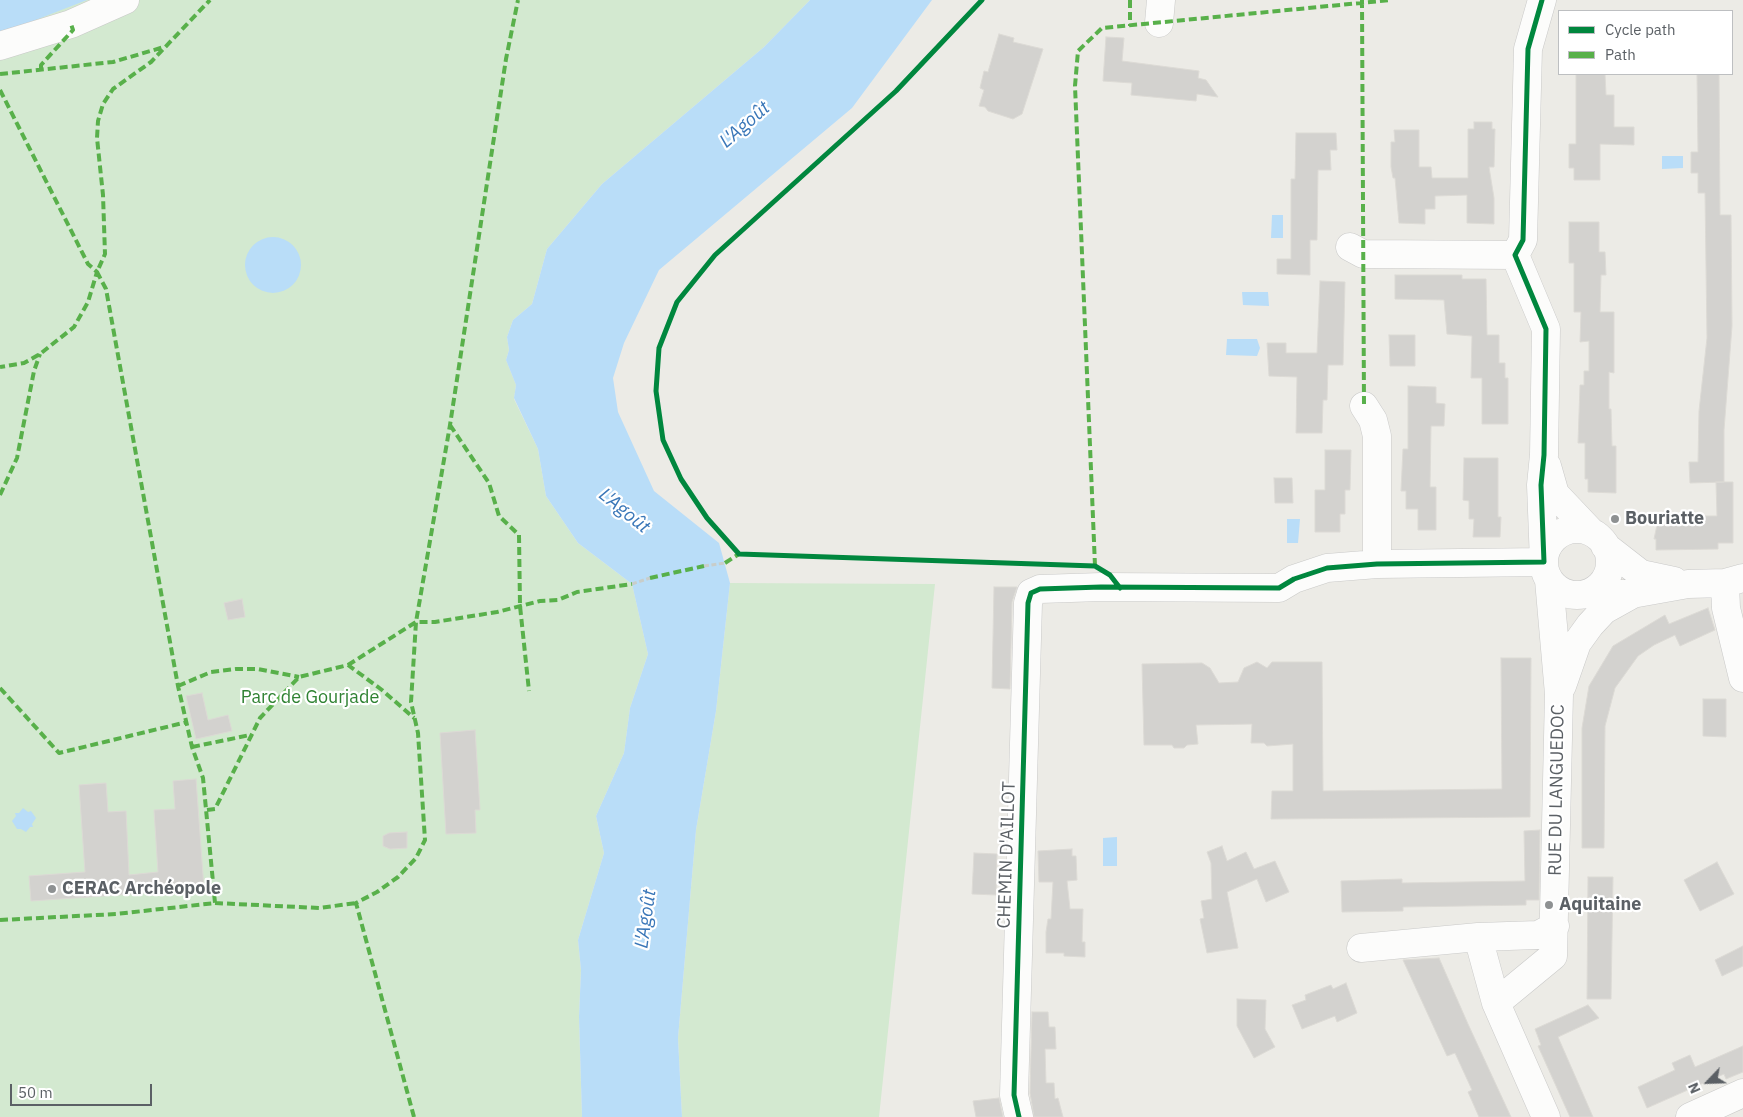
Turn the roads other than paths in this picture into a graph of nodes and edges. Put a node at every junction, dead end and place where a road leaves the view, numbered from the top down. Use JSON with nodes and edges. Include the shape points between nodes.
{"nodes":[{"id":1,"x":125,"y":0,"type":"edge"},
{"id":2,"x":1542,"y":0,"type":"edge"},
{"id":3,"x":0,"y":46,"type":"edge"},
{"id":4,"x":1350,"y":247,"type":"dead end"},
{"id":5,"x":1515,"y":255,"type":"junction"},
{"id":6,"x":1364,"y":406,"type":"dead end"},
{"id":7,"x":1544,"y":454,"type":"junction"},
{"id":8,"x":1598,"y":539,"type":"junction"},
{"id":9,"x":1377,"y":564,"type":"junction"},
{"id":10,"x":1546,"y":571,"type":"junction"},
{"id":11,"x":1734,"y":581,"type":"edge"},
{"id":12,"x":1688,"y":584,"type":"junction"},
{"id":13,"x":1601,"y":593,"type":"junction"},
{"id":14,"x":1743,"y":678,"type":"edge"},
{"id":15,"x":1559,"y":694,"type":"junction"},
{"id":16,"x":1555,"y":926,"type":"junction"},
{"id":17,"x":1478,"y":937,"type":"junction"},
{"id":18,"x":1362,"y":948,"type":"dead end"},
{"id":19,"x":1496,"y":1003,"type":"junction"},
{"id":20,"x":1743,"y":1093,"type":"edge"},
{"id":21,"x":1019,"y":1117,"type":"edge"},
{"id":22,"x":1546,"y":1117,"type":"edge"},
{"id":23,"x":1690,"y":1117,"type":"edge"}],
"edges":[{"from":1,"to":3,"type":"street","via":[[71,24]]},
{"from":2,"to":5,"type":"street","via":[[1528,49],[1523,240]]},
{"from":4,"to":5,"type":"street","via":[[1363,254]]},
{"from":5,"to":7,"type":"street","via":[[1546,329]]},
{"from":6,"to":9,"type":"street","via":[[1373,420],[1377,436]]},
{"from":7,"to":8,"type":"street","via":[[1555,494]]},
{"from":7,"to":10,"type":"street","name":"RUE DU LANGUEDOC","via":[[1541,484]]},
{"from":8,"to":10,"type":"street","via":[[1578,529],[1561,533],[1547,548]]},
{"from":8,"to":12,"type":"street","via":[[1640,574]]},
{"from":8,"to":13,"type":"street","via":[[1610,562]]},
{"from":9,"to":10,"type":"street"},
{"from":9,"to":21,"type":"street","name":"CHEMIN D'AILLOT","via":[[1310,572],[1280,588],[1040,589],[1031,593],[1014,1095]]},
{"from":10,"to":13,"type":"street","via":[[1565,593]]},
{"from":10,"to":15,"type":"street","name":"RUE DU LANGUEDOC"},
{"from":11,"to":12,"type":"street"},
{"from":11,"to":14,"type":"street","via":[[1726,608]]},
{"from":12,"to":13,"type":"street","name":"RUE DU LANGUEDOC","via":[[1632,594]]},
{"from":13,"to":15,"type":"street","name":"RUE DU LANGUEDOC","via":[[1577,644]]},
{"from":15,"to":16,"type":"street","name":"RUE DU LANGUEDOC"},
{"from":16,"to":17,"type":"street","via":[[1538,935]]},
{"from":16,"to":19,"type":"street","name":"RUE DU LANGUEDOC","via":[[1554,956]]},
{"from":17,"to":18,"type":"street"},
{"from":17,"to":19,"type":"street"},
{"from":19,"to":22,"type":"street"},
{"from":20,"to":23,"type":"street"}]}
